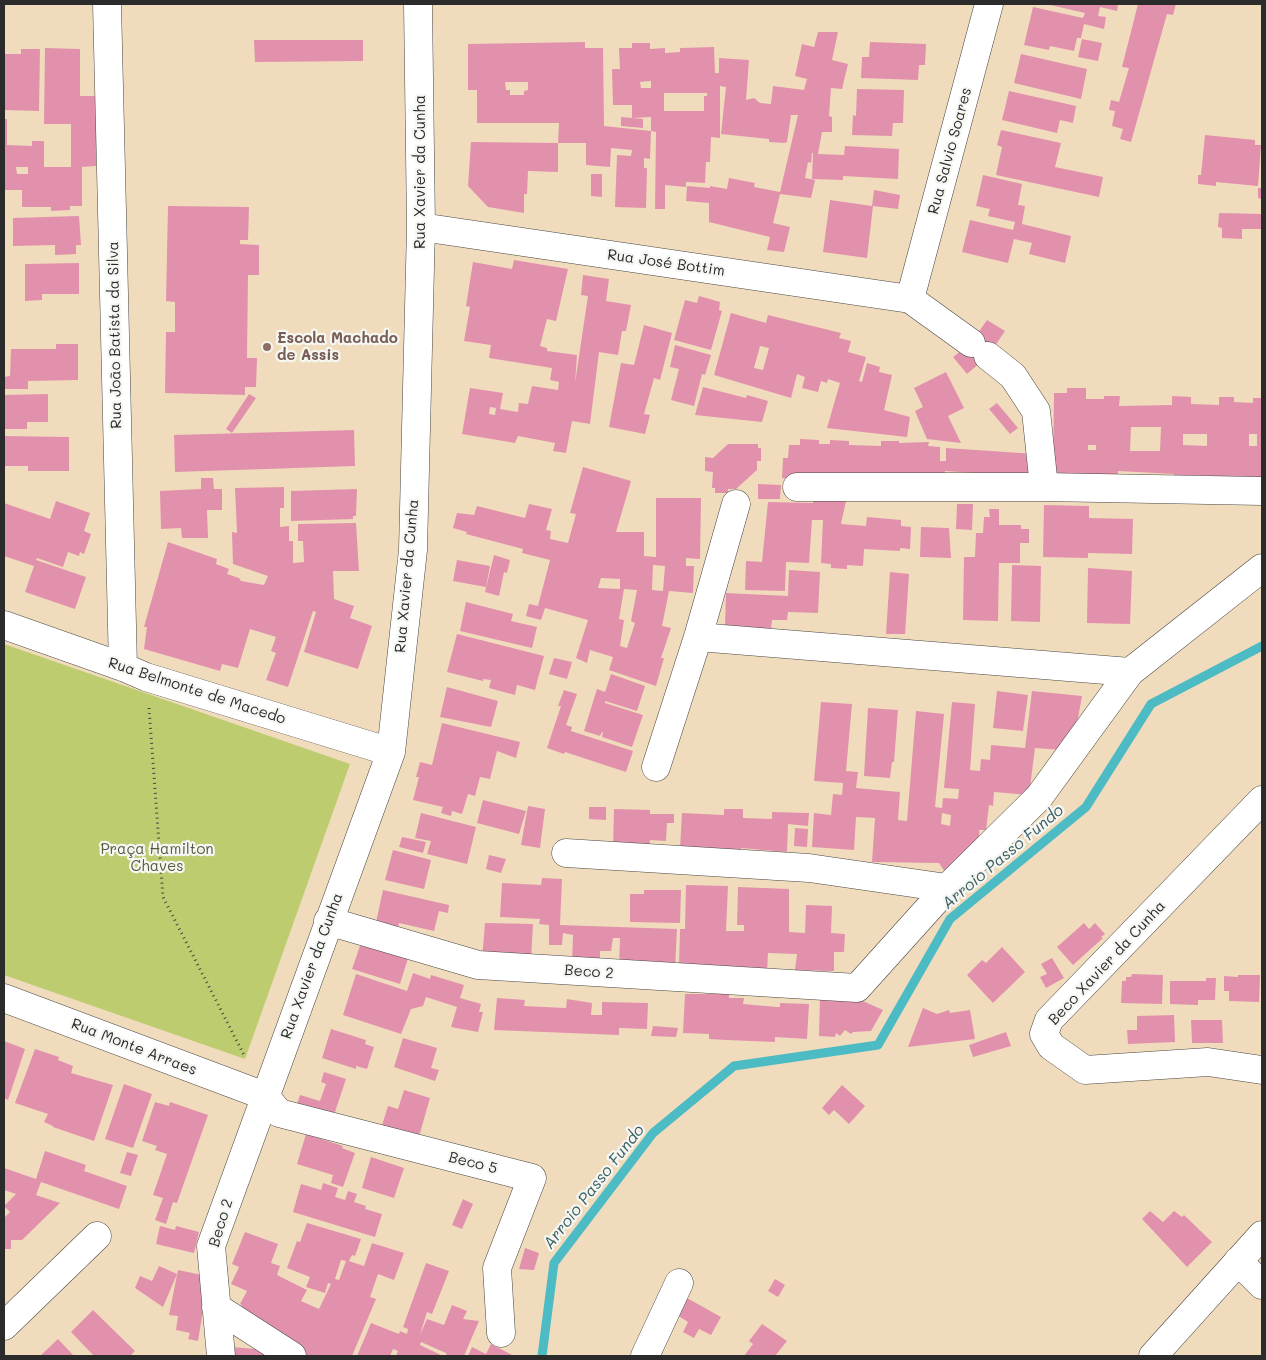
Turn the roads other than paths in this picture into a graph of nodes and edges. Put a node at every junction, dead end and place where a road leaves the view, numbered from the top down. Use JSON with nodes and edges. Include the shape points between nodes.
{"nodes":[{"id":1,"x":107,"y":4,"type":"edge"},
{"id":2,"x":418,"y":4,"type":"edge"},
{"id":3,"x":989,"y":4,"type":"edge"},
{"id":4,"x":421,"y":227,"type":"junction"},
{"id":5,"x":910,"y":299,"type":"junction"},
{"id":6,"x":797,"y":487,"type":"dead end"},
{"id":7,"x":1044,"y":487,"type":"junction"},
{"id":8,"x":1262,"y":491,"type":"edge"},
{"id":9,"x":736,"y":504,"type":"dead end"},
{"id":10,"x":1262,"y":568,"type":"edge"},
{"id":11,"x":4,"y":626,"type":"edge"},
{"id":12,"x":698,"y":637,"type":"junction"},
{"id":13,"x":135,"y":672,"type":"junction"},
{"id":14,"x":1130,"y":672,"type":"junction"},
{"id":15,"x":390,"y":752,"type":"junction"},
{"id":16,"x":656,"y":767,"type":"dead end"},
{"id":17,"x":1262,"y":800,"type":"edge"},
{"id":18,"x":566,"y":853,"type":"dead end"},
{"id":19,"x":947,"y":888,"type":"junction"},
{"id":20,"x":328,"y":921,"type":"junction"},
{"id":21,"x":4,"y":998,"type":"edge"},
{"id":22,"x":1262,"y":1070,"type":"edge"},
{"id":23,"x":264,"y":1096,"type":"junction"},
{"id":24,"x":1262,"y":1235,"type":"edge"},
{"id":25,"x":97,"y":1236,"type":"dead end"},
{"id":26,"x":1238,"y":1261,"type":"junction"},
{"id":27,"x":679,"y":1283,"type":"dead end"},
{"id":28,"x":1262,"y":1285,"type":"edge"},
{"id":29,"x":216,"y":1307,"type":"junction"},
{"id":30,"x":4,"y":1326,"type":"edge"},
{"id":31,"x":501,"y":1333,"type":"dead end"},
{"id":32,"x":221,"y":1356,"type":"edge"},
{"id":33,"x":292,"y":1356,"type":"edge"},
{"id":34,"x":645,"y":1356,"type":"edge"},
{"id":35,"x":1153,"y":1356,"type":"edge"}],
"edges":[{"from":1,"to":13,"type":"street","name":"Rua João Batista da Silva"},
{"from":2,"to":4,"type":"street","name":"Rua Xavier da Cunha"},
{"from":3,"to":5,"type":"street","name":"Rua Salvio Soares"},
{"from":4,"to":5,"type":"street","name":"Rua José Bottim"},
{"from":4,"to":15,"type":"street","name":"Rua Xavier da Cunha","via":[[413,550]]},
{"from":5,"to":7,"type":"street","via":[[1013,376],[1036,411]]},
{"from":6,"to":7,"type":"street"},
{"from":7,"to":8,"type":"street"},
{"from":9,"to":12,"type":"street"},
{"from":10,"to":14,"type":"street"},
{"from":11,"to":13,"type":"street","name":"Rua Belmonte de Macedo"},
{"from":12,"to":14,"type":"street"},
{"from":12,"to":16,"type":"street"},
{"from":13,"to":15,"type":"street","name":"Rua Belmonte de Macedo"},
{"from":14,"to":19,"type":"street","via":[[1039,796]]},
{"from":15,"to":20,"type":"street","name":"Rua Xavier da Cunha"},
{"from":17,"to":22,"type":"street","name":"Beco Xavier da Cunha","via":[[1049,1020],[1044,1034],[1050,1046],[1085,1070],[1208,1062]]},
{"from":18,"to":19,"type":"street","via":[[809,868]]},
{"from":19,"to":20,"type":"street","name":"Beco 2","via":[[857,988],[478,965]]},
{"from":20,"to":23,"type":"street","name":"Rua Xavier da Cunha"},
{"from":21,"to":23,"type":"street","name":"Rua Monte Arraes"},
{"from":23,"to":29,"type":"street","name":"Beco 2","via":[[211,1246]]},
{"from":23,"to":31,"type":"street","name":"Beco 5","via":[[279,1113],[532,1178],[497,1268]]},
{"from":24,"to":26,"type":"street"},
{"from":25,"to":30,"type":"street"},
{"from":26,"to":28,"type":"street"},
{"from":26,"to":35,"type":"street"},
{"from":27,"to":34,"type":"street"},
{"from":29,"to":32,"type":"street","name":"Beco 2"},
{"from":29,"to":33,"type":"street"}]}
